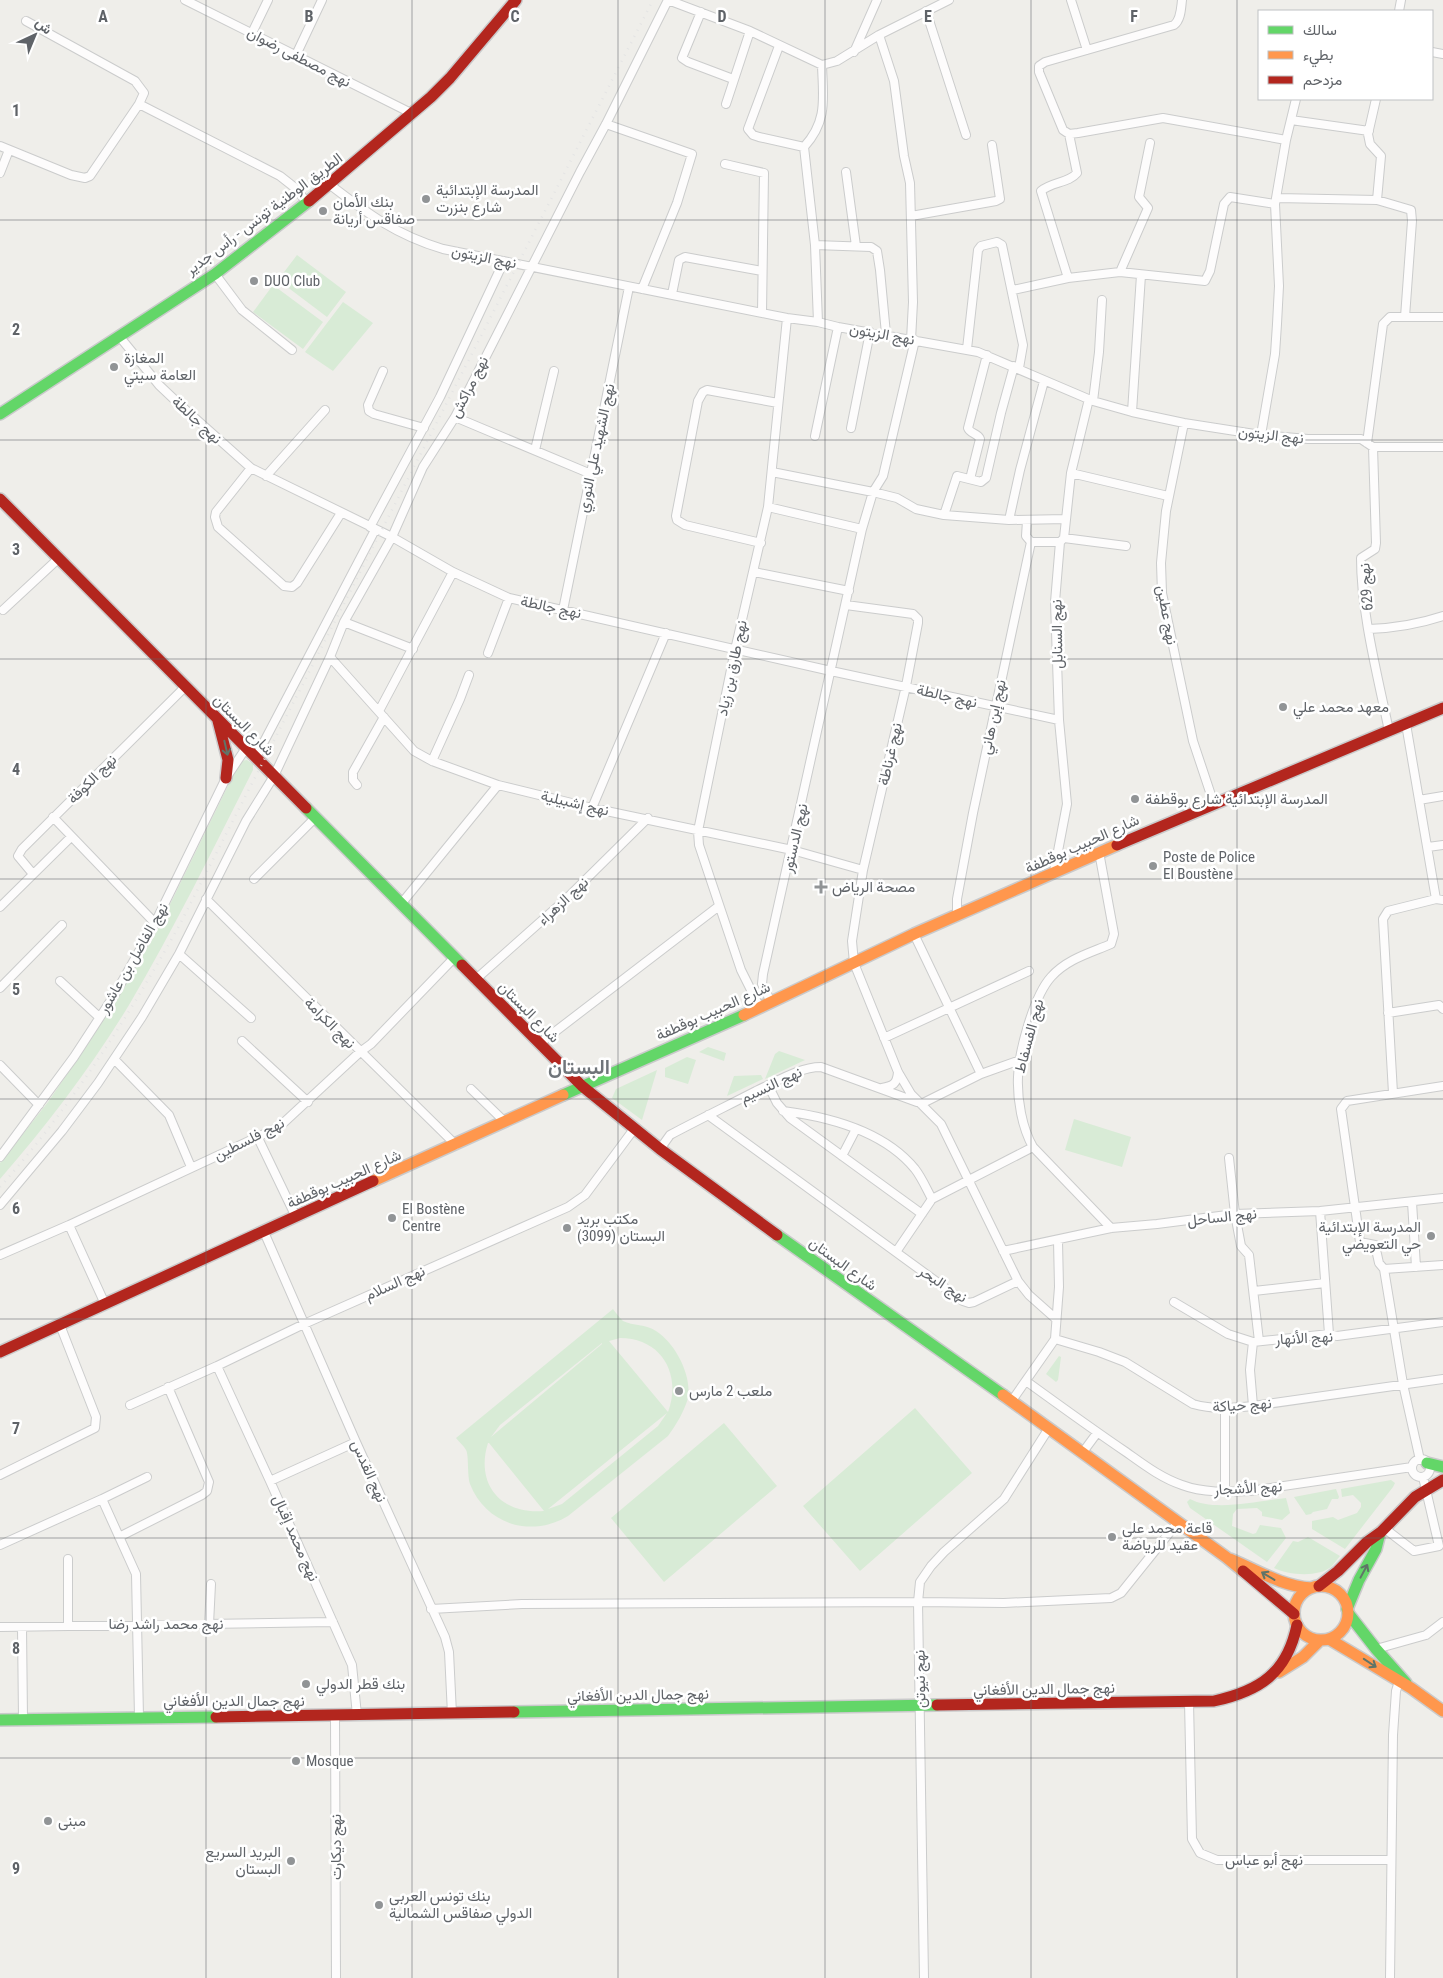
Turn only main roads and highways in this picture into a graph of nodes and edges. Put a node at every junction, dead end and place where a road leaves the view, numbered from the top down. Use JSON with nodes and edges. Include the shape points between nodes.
{"nodes":[{"id":1,"x":516,"y":0,"type":"edge"},
{"id":2,"x":2,"y":410,"type":"edge"},
{"id":3,"x":0,"y":498,"type":"edge"},
{"id":4,"x":1443,"y":708,"type":"edge"},
{"id":5,"x":217,"y":719,"type":"junction"},
{"id":6,"x":226,"y":778,"type":"road end"},
{"id":7,"x":582,"y":1086,"type":"junction"},
{"id":8,"x":0,"y":1352,"type":"edge"},
{"id":9,"x":1423,"y":1461,"type":"road end"},
{"id":10,"x":1443,"y":1467,"type":"edge"},
{"id":11,"x":1443,"y":1480,"type":"edge"},
{"id":12,"x":1382,"y":1531,"type":"junction"},
{"id":13,"x":1226,"y":1557,"type":"junction"},
{"id":14,"x":1315,"y":1587,"type":"junction"},
{"id":15,"x":1348,"y":1611,"type":"junction"},
{"id":16,"x":1295,"y":1620,"type":"junction"},
{"id":17,"x":1325,"y":1640,"type":"junction"},
{"id":18,"x":1271,"y":1676,"type":"junction"},
{"id":19,"x":1400,"y":1679,"type":"junction"},
{"id":20,"x":1443,"y":1711,"type":"edge"},
{"id":21,"x":0,"y":1720,"type":"edge"}],
"edges":[{"from":1,"to":2,"type":"main road","name":"الطريق الوطنية تونس - رأس جدير","via":[[450,78],[413,114],[307,202],[215,274]]},
{"from":3,"to":5,"type":"main road","name":"شارع البستان"},
{"from":4,"to":7,"type":"main road","name":"شارع الحبيب بوقطفة","via":[[1099,852]]},
{"from":5,"to":6,"type":"main road","one_way":true,"via":[[228,752]]},
{"from":5,"to":7,"type":"main road","name":"شارع البستان"},
{"from":7,"to":8,"type":"main road","name":"شارع الحبيب بوقطفة"},
{"from":7,"to":13,"type":"main road","name":"شارع البستان","via":[[766,1228]]},
{"from":9,"to":10,"type":"main road"},
{"from":11,"to":12,"type":"main road","via":[[1424,1482]]},
{"from":12,"to":14,"type":"main road","via":[[1366,1542],[1336,1574]]},
{"from":15,"to":12,"type":"main road","one_way":true},
{"from":14,"to":13,"type":"main road","name":"شارع البستان","one_way":true,"via":[[1280,1583]]},
{"from":13,"to":16,"type":"main road","name":"شارع البستان"},
{"from":14,"to":15,"type":"main road","via":[[1327,1587],[1340,1595]]},
{"from":14,"to":16,"type":"main road","via":[[1298,1598]]},
{"from":15,"to":17,"type":"main road","via":[[1343,1629]]},
{"from":15,"to":19,"type":"main road"},
{"from":16,"to":17,"type":"main road","via":[[1306,1636]]},
{"from":16,"to":18,"type":"main road","name":"نهج جمال الدين الأفغاني","via":[[1292,1648],[1287,1659]]},
{"from":17,"to":18,"type":"main road","name":"نهج جمال الدين الأفغاني"},
{"from":17,"to":19,"type":"main road","one_way":true},
{"from":18,"to":21,"type":"main road","name":"نهج جمال الدين الأفغاني","via":[[1252,1689],[1229,1698],[1189,1702]]},
{"from":19,"to":20,"type":"main road"}]}
